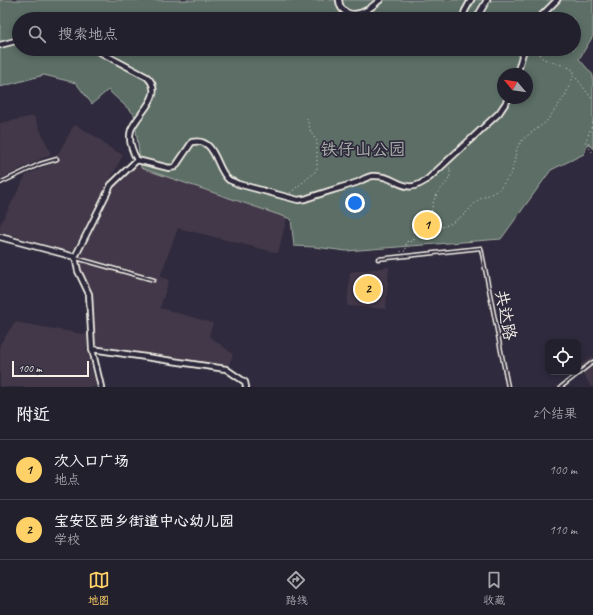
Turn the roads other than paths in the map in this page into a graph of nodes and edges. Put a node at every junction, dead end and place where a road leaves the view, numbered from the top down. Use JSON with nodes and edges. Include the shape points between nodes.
{"nodes":[{"id":1,"x":339,"y":0,"type":"edge"},
{"id":2,"x":380,"y":0,"type":"edge"},
{"id":3,"x":471,"y":0,"type":"edge"},
{"id":4,"x":487,"y":0,"type":"edge"},
{"id":5,"x":557,"y":0,"type":"edge"},
{"id":6,"x":344,"y":12,"type":"edge"},
{"id":7,"x":363,"y":12,"type":"edge"},
{"id":8,"x":464,"y":12,"type":"edge"},
{"id":9,"x":480,"y":12,"type":"edge"},
{"id":10,"x":545,"y":12,"type":"edge"},
{"id":11,"x":12,"y":42,"type":"edge"},
{"id":12,"x":0,"y":45,"type":"edge"},
{"id":13,"x":108,"y":56,"type":"edge"},
{"id":14,"x":522,"y":56,"type":"edge"},
{"id":15,"x":519,"y":68,"type":"edge"},
{"id":16,"x":505,"y":104,"type":"edge"},
{"id":17,"x":57,"y":159,"type":"dead end"},
{"id":18,"x":136,"y":160,"type":"junction"},
{"id":19,"x":0,"y":183,"type":"edge"},
{"id":20,"x":0,"y":237,"type":"edge"},
{"id":21,"x":75,"y":257,"type":"junction"},
{"id":22,"x":378,"y":259,"type":"dead end"},
{"id":23,"x":154,"y":280,"type":"dead end"},
{"id":24,"x":92,"y":350,"type":"junction"},
{"id":25,"x":593,"y":362,"type":"edge"},
{"id":26,"x":101,"y":387,"type":"edge"},
{"id":27,"x":246,"y":387,"type":"edge"},
{"id":28,"x":508,"y":387,"type":"edge"},
{"id":29,"x":561,"y":387,"type":"edge"}],
"edges":[{"from":1,"to":6,"type":"street","via":[[339,6]]},
{"from":2,"to":7,"type":"street"},
{"from":3,"to":8,"type":"street"},
{"from":4,"to":9,"type":"street"},
{"from":5,"to":10,"type":"street"},
{"from":11,"to":12,"type":"street"},
{"from":13,"to":18,"type":"street","via":[[147,76],[153,82],[153,97],[131,131],[130,142]]},
{"from":14,"to":15,"type":"street"},
{"from":16,"to":18,"type":"street","via":[[499,113],[422,184],[414,187],[383,177],[371,176],[298,200],[228,179],[215,154],[198,140],[192,142],[175,167],[169,168]]},
{"from":17,"to":19,"type":"lane"},
{"from":18,"to":21,"type":"street","via":[[111,185]]},
{"from":20,"to":21,"type":"street"},
{"from":21,"to":23,"type":"lane"},
{"from":21,"to":24,"type":"street","via":[[78,271],[89,294]]},
{"from":22,"to":28,"type":"lane","name":"共达路","via":[[481,248]]},
{"from":24,"to":26,"type":"street"},
{"from":24,"to":27,"type":"street","via":[[226,369],[245,382]]},
{"from":25,"to":29,"type":"lane"}]}
